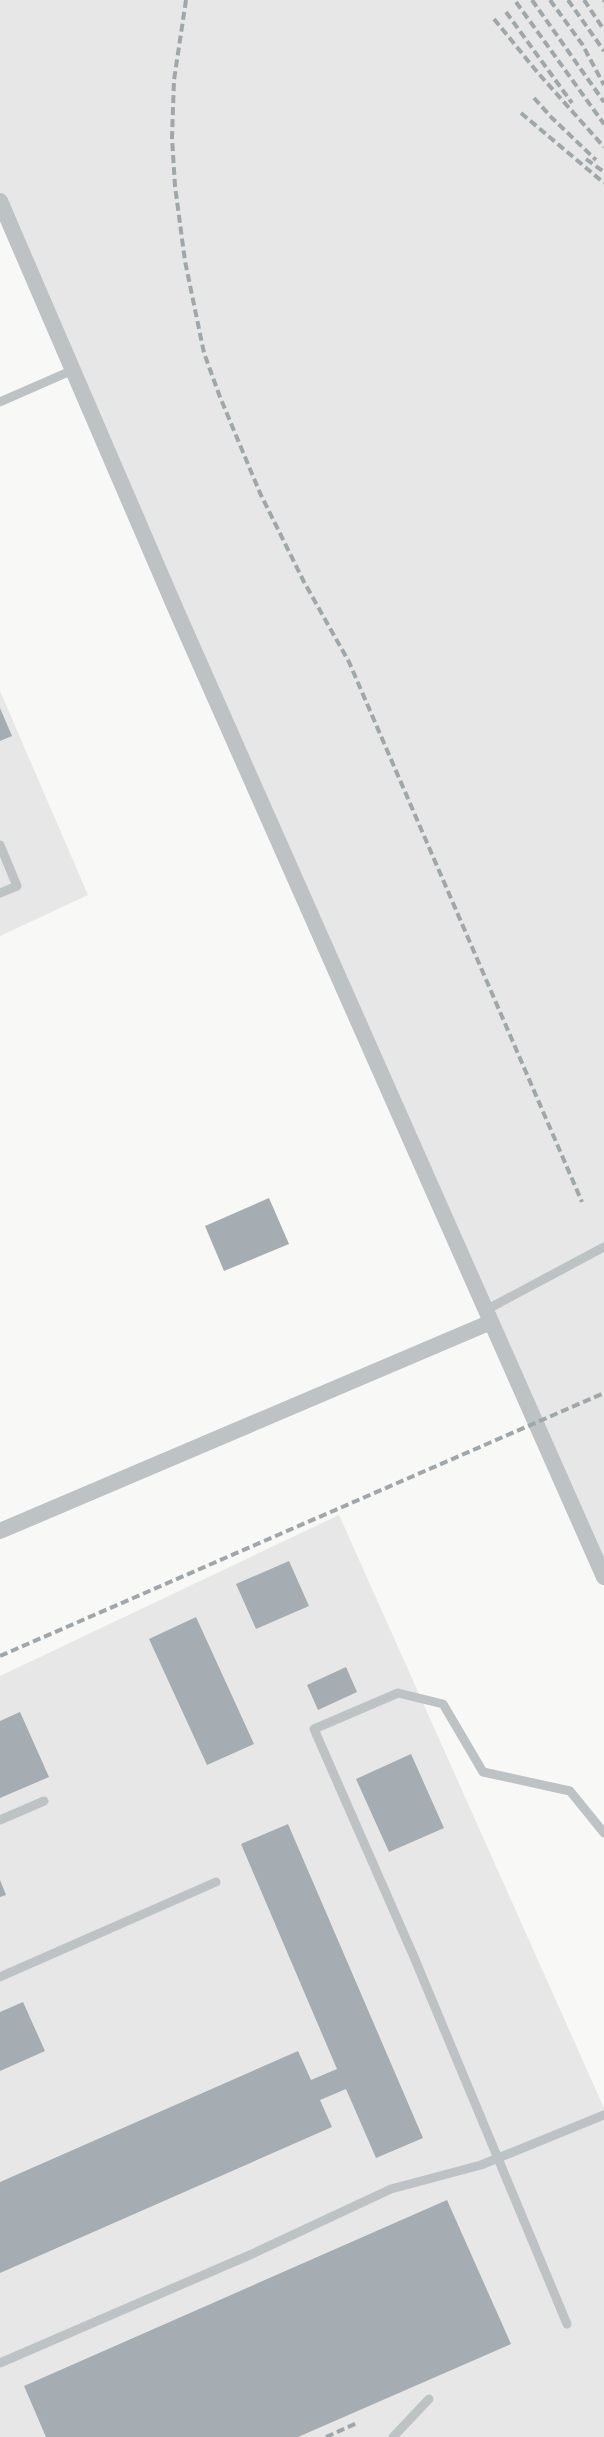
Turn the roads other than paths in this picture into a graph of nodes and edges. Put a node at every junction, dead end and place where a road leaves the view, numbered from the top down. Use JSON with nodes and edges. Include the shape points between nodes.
{"nodes":[{"id":1,"x":0,"y":201,"type":"edge"},
{"id":2,"x":73,"y":370,"type":"junction"},
{"id":3,"x":0,"y":402,"type":"edge"},
{"id":4,"x":0,"y":845,"type":"edge"},
{"id":5,"x":0,"y":893,"type":"edge"},
{"id":6,"x":604,"y":1247,"type":"edge"},
{"id":7,"x":488,"y":1316,"type":"junction"},
{"id":8,"x":0,"y":1531,"type":"edge"},
{"id":9,"x":604,"y":1577,"type":"edge"},
{"id":10,"x":44,"y":1801,"type":"dead end"},
{"id":11,"x":0,"y":1820,"type":"edge"},
{"id":12,"x":604,"y":1833,"type":"edge"},
{"id":13,"x":216,"y":1882,"type":"dead end"},
{"id":14,"x":0,"y":1977,"type":"edge"},
{"id":15,"x":604,"y":2115,"type":"edge"},
{"id":16,"x":498,"y":2158,"type":"junction"},
{"id":17,"x":568,"y":2324,"type":"dead end"},
{"id":18,"x":0,"y":2364,"type":"edge"},
{"id":19,"x":429,"y":2399,"type":"dead end"},
{"id":20,"x":393,"y":2437,"type":"edge"}],
"edges":[{"from":1,"to":2,"type":"street"},
{"from":2,"to":3,"type":"lane"},
{"from":2,"to":7,"type":"street"},
{"from":4,"to":5,"type":"lane","via":[[17,886]]},
{"from":6,"to":7,"type":"lane"},
{"from":7,"to":8,"type":"street"},
{"from":7,"to":9,"type":"street"},
{"from":10,"to":11,"type":"lane"},
{"from":12,"to":16,"type":"lane","via":[[570,1791],[482,1772],[443,1704],[398,1693],[314,1729]]},
{"from":13,"to":14,"type":"lane"},
{"from":15,"to":16,"type":"lane"},
{"from":16,"to":17,"type":"lane"},
{"from":16,"to":18,"type":"lane","via":[[390,2189],[252,2254]]},
{"from":19,"to":20,"type":"lane"}]}
